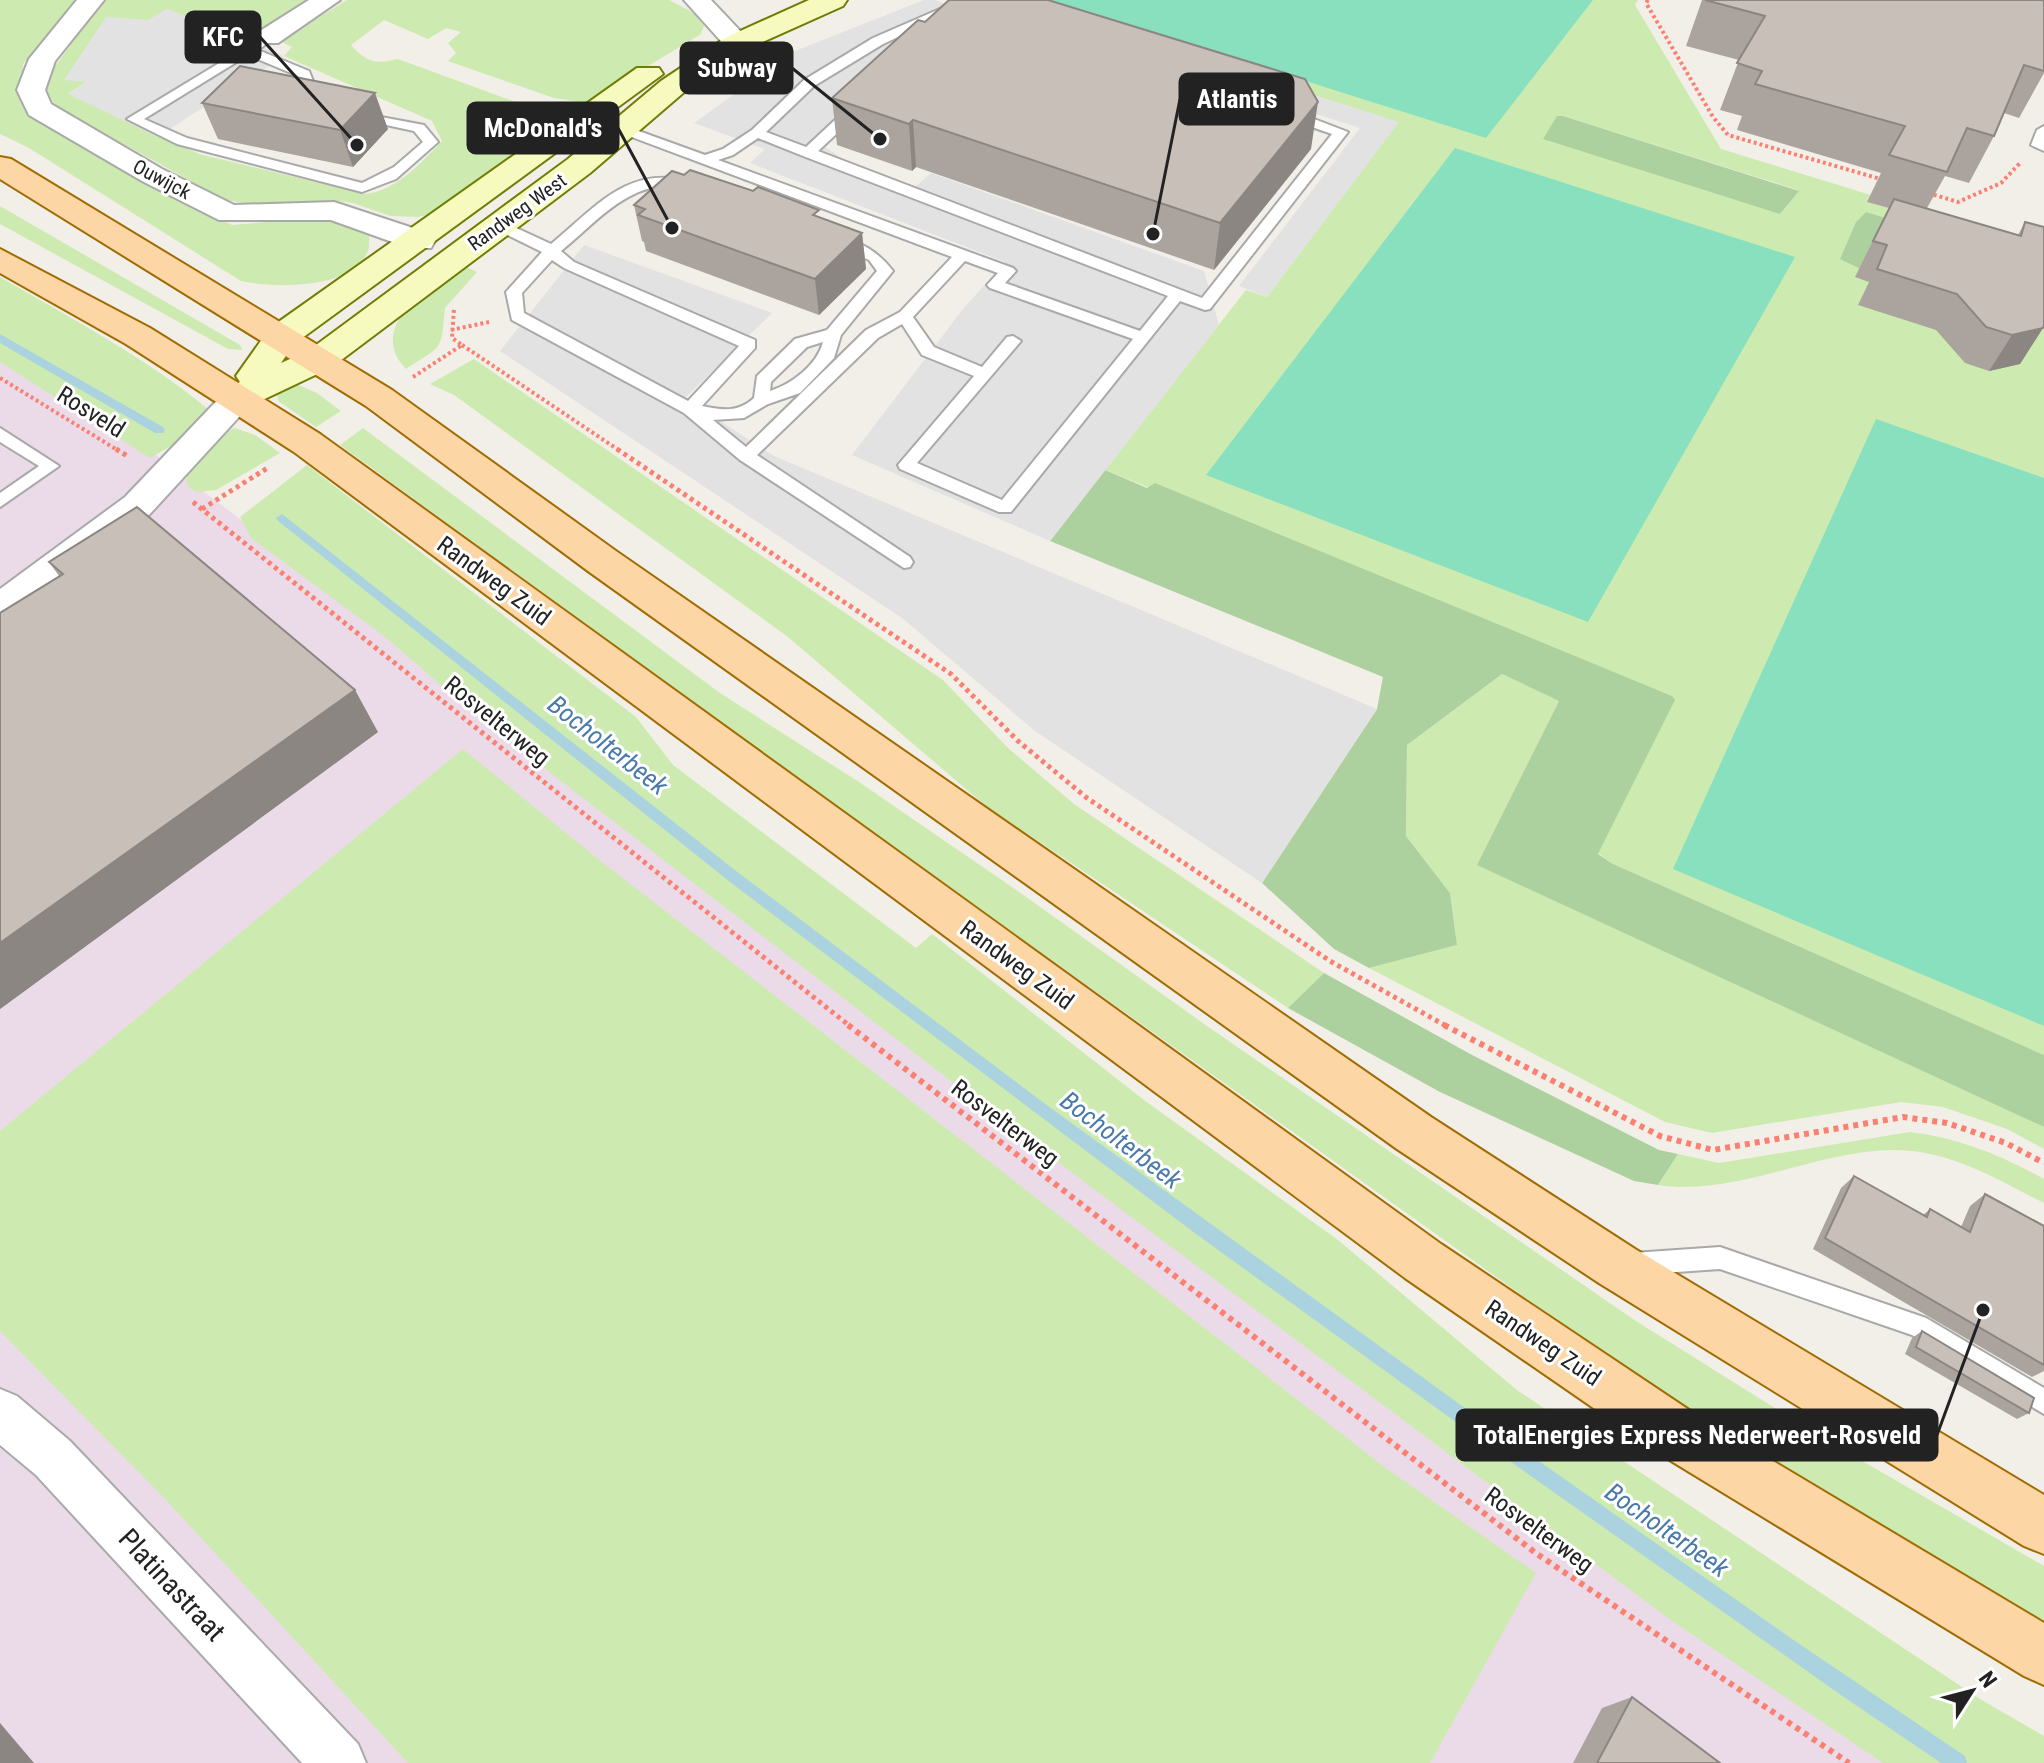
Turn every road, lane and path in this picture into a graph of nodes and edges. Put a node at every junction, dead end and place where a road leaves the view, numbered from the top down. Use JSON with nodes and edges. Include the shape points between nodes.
{"nodes":[{"id":1,"x":91,"y":0,"type":"edge"},
{"id":2,"x":327,"y":0,"type":"edge"},
{"id":3,"x":783,"y":0,"type":"edge"},
{"id":4,"x":833,"y":0,"type":"edge"},
{"id":5,"x":1648,"y":0,"type":"edge"},
{"id":6,"x":700,"y":1,"type":"edge"},
{"id":7,"x":964,"y":4,"type":"edge"},
{"id":8,"x":731,"y":35,"type":"junction"},
{"id":9,"x":884,"y":39,"type":"junction"},
{"id":10,"x":258,"y":44,"type":"junction"},
{"id":11,"x":894,"y":51,"type":"edge"},
{"id":12,"x":862,"y":103,"type":"edge"},
{"id":13,"x":1283,"y":113,"type":"edge"},
{"id":14,"x":622,"y":129,"type":"junction"},
{"id":15,"x":2044,"y":130,"type":"edge"},
{"id":16,"x":563,"y":132,"type":"junction"},
{"id":17,"x":757,"y":133,"type":"junction"},
{"id":18,"x":2041,"y":146,"type":"edge"},
{"id":19,"x":808,"y":153,"type":"junction"},
{"id":20,"x":702,"y":160,"type":"junction"},
{"id":21,"x":0,"y":166,"type":"edge"},
{"id":22,"x":1886,"y":181,"type":"dead end"},
{"id":23,"x":695,"y":186,"type":"edge"},
{"id":24,"x":1915,"y":190,"type":"edge"},
{"id":25,"x":496,"y":226,"type":"junction"},
{"id":26,"x":819,"y":235,"type":"edge"},
{"id":27,"x":420,"y":241,"type":"junction"},
{"id":28,"x":552,"y":251,"type":"junction"},
{"id":29,"x":962,"y":255,"type":"junction"},
{"id":30,"x":0,"y":259,"type":"edge"},
{"id":31,"x":1177,"y":295,"type":"junction"},
{"id":32,"x":905,"y":316,"type":"junction"},
{"id":33,"x":833,"y":334,"type":"junction"},
{"id":34,"x":1142,"y":337,"type":"junction"},
{"id":35,"x":1013,"y":341,"type":"dead end"},
{"id":36,"x":462,"y":345,"type":"dead end"},
{"id":37,"x":301,"y":348,"type":"junction"},
{"id":38,"x":984,"y":374,"type":"junction"},
{"id":39,"x":0,"y":378,"type":"edge"},
{"id":40,"x":239,"y":397,"type":"junction"},
{"id":41,"x":762,"y":400,"type":"junction"},
{"id":42,"x":690,"y":409,"type":"junction"},
{"id":43,"x":0,"y":434,"type":"edge"},
{"id":44,"x":746,"y":456,"type":"junction"},
{"id":45,"x":163,"y":479,"type":"junction"},
{"id":46,"x":0,"y":501,"type":"edge"},
{"id":47,"x":904,"y":562,"type":"dead end"},
{"id":48,"x":0,"y":608,"type":"edge"},
{"id":49,"x":2044,"y":1163,"type":"edge"},
{"id":50,"x":1617,"y":1266,"type":"junction"},
{"id":51,"x":2044,"y":1402,"type":"edge"},
{"id":52,"x":0,"y":1413,"type":"edge"},
{"id":53,"x":2044,"y":1526,"type":"edge"},
{"id":54,"x":2044,"y":1656,"type":"edge"},
{"id":55,"x":339,"y":1763,"type":"edge"},
{"id":56,"x":1849,"y":1763,"type":"edge"}],
"edges":[{"from":1,"to":27,"type":"street","name":"Ouwijck","via":[[42,59],[31,90],[39,109],[229,214],[334,211]]},
{"from":2,"to":10,"type":"street"},
{"from":3,"to":8,"type":"street","name":"Randweg West"},
{"from":4,"to":8,"type":"street","name":"Randweg West"},
{"from":5,"to":22,"type":"path","via":[[1728,135]]},
{"from":6,"to":8,"type":"street"},
{"from":7,"to":9,"type":"lane"},
{"from":8,"to":14,"type":"street","name":"Randweg West"},
{"from":8,"to":16,"type":"street","name":"Randweg West"},
{"from":9,"to":11,"type":"lane"},
{"from":9,"to":17,"type":"lane","via":[[809,83]]},
{"from":10,"to":10,"type":"lane","via":[[304,74],[316,106],[419,128],[431,142],[405,168],[362,188],[182,141],[134,119]]},
{"from":12,"to":19,"type":"lane"},
{"from":13,"to":31,"type":"lane","via":[[1341,132],[1205,305]]},
{"from":14,"to":16,"type":"lane"},
{"from":14,"to":20,"type":"lane"},
{"from":14,"to":25,"type":"street","name":"Randweg West"},
{"from":15,"to":18,"type":"lane"},
{"from":16,"to":27,"type":"street","name":"Randweg West"},
{"from":17,"to":19,"type":"lane"},
{"from":17,"to":20,"type":"lane","via":[[728,152]]},
{"from":18,"to":24,"type":"path","via":[[2001,183],[1958,202]]},
{"from":19,"to":31,"type":"lane"},
{"from":20,"to":29,"type":"lane","via":[[722,175]]},
{"from":21,"to":37,"type":"main road"},
{"from":23,"to":28,"type":"lane","via":[[668,180],[632,186]]},
{"from":25,"to":28,"type":"lane","via":[[532,237]]},
{"from":25,"to":37,"type":"street","name":"Randweg West"},
{"from":26,"to":33,"type":"lane","via":[[874,257],[885,271]]},
{"from":27,"to":37,"type":"street","name":"Randweg West"},
{"from":28,"to":42,"type":"lane","via":[[514,292],[517,316]]},
{"from":28,"to":42,"type":"lane","via":[[569,265],[749,344]]},
{"from":29,"to":32,"type":"lane"},
{"from":29,"to":34,"type":"lane","via":[[1008,271],[995,285]]},
{"from":30,"to":40,"type":"main road","name":"Randweg Zuid"},
{"from":31,"to":34,"type":"lane"},
{"from":32,"to":38,"type":"lane","via":[[928,351]]},
{"from":32,"to":44,"type":"lane","via":[[872,334]]},
{"from":33,"to":41,"type":"lane","via":[[828,354],[794,389]]},
{"from":33,"to":41,"type":"lane","via":[[801,343],[763,380]]},
{"from":34,"to":38,"type":"lane","via":[[1005,508],[906,465]]},
{"from":35,"to":38,"type":"lane"},
{"from":36,"to":49,"type":"path","via":[[951,674],[1018,741],[1087,798],[1330,961],[1482,1046],[1660,1136],[1713,1150],[1903,1117],[1947,1123],[2006,1143]]},
{"from":37,"to":40,"type":"street","name":"Randweg West"},
{"from":37,"to":50,"type":"main road","via":[[1234,1009]]},
{"from":39,"to":45,"type":"path","name":"Rosveld"},
{"from":40,"to":45,"type":"street","name":"Randweg West"},
{"from":40,"to":54,"type":"main road","name":"Randweg Zuid","via":[[1423,1261],[1682,1437]]},
{"from":41,"to":42,"type":"lane","via":[[751,412],[727,418]]},
{"from":42,"to":44,"type":"lane"},
{"from":43,"to":46,"type":"lane","via":[[51,466]]},
{"from":44,"to":47,"type":"lane"},
{"from":45,"to":48,"type":"street","via":[[137,506]]},
{"from":45,"to":56,"type":"path","name":"Rosvelterweg","via":[[817,1001],[1537,1554]]},
{"from":50,"to":51,"type":"lane","via":[[1720,1258],[1918,1326]]},
{"from":50,"to":53,"type":"main road"},
{"from":52,"to":55,"type":"street","name":"Platinastraat","via":[[53,1458]]}]}
